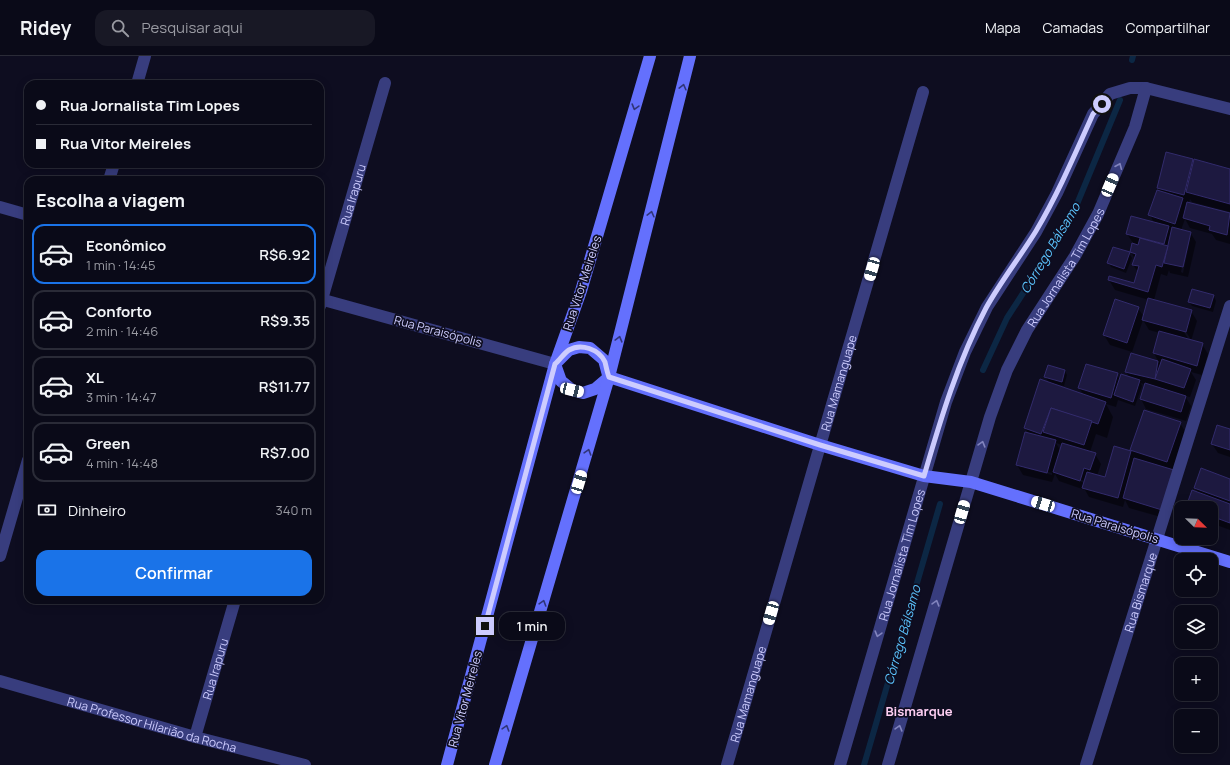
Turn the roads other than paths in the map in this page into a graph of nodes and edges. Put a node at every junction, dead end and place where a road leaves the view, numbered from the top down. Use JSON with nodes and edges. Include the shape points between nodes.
{"nodes":[{"id":1,"x":145,"y":56,"type":"edge"},
{"id":2,"x":650,"y":56,"type":"edge"},
{"id":3,"x":690,"y":56,"type":"edge"},
{"id":4,"x":138,"y":80,"type":"edge"},
{"id":5,"x":384,"y":83,"type":"dead end"},
{"id":6,"x":1146,"y":88,"type":"junction"},
{"id":7,"x":923,"y":92,"type":"dead end"},
{"id":8,"x":1230,"y":109,"type":"edge"},
{"id":9,"x":0,"y":207,"type":"edge"},
{"id":10,"x":24,"y":214,"type":"edge"},
{"id":11,"x":324,"y":292,"type":"edge"},
{"id":12,"x":324,"y":303,"type":"edge"},
{"id":13,"x":1230,"y":306,"type":"edge"},
{"id":14,"x":555,"y":364,"type":"junction"},
{"id":15,"x":609,"y":377,"type":"junction"},
{"id":16,"x":820,"y":445,"type":"junction"},
{"id":17,"x":24,"y":474,"type":"edge"},
{"id":18,"x":924,"y":476,"type":"junction"},
{"id":19,"x":971,"y":482,"type":"junction"},
{"id":20,"x":1158,"y":540,"type":"junction"},
{"id":21,"x":0,"y":556,"type":"edge"},
{"id":22,"x":1230,"y":562,"type":"edge"},
{"id":23,"x":234,"y":604,"type":"edge"},
{"id":24,"x":0,"y":681,"type":"edge"},
{"id":25,"x":195,"y":737,"type":"junction"},
{"id":26,"x":305,"y":765,"type":"edge"},
{"id":27,"x":447,"y":765,"type":"edge"},
{"id":28,"x":495,"y":765,"type":"edge"},
{"id":29,"x":727,"y":765,"type":"edge"},
{"id":30,"x":840,"y":765,"type":"edge"},
{"id":31,"x":888,"y":765,"type":"edge"},
{"id":32,"x":1086,"y":765,"type":"edge"}],
"edges":[{"from":1,"to":4,"type":"street"},
{"from":2,"to":14,"type":"street","name":"Rua Vitor Meireles","one_way":true,"via":[[581,291]]},
{"from":15,"to":3,"type":"street","one_way":true},
{"from":5,"to":11,"type":"street","name":"Rua Irapuru"},
{"from":6,"to":8,"type":"street"},
{"from":6,"to":18,"type":"street","name":"Rua Jornalista Tim Lopes","via":[[1130,88],[1110,94],[1093,114],[1057,193],[1036,232],[987,307],[965,352],[946,402]]},
{"from":19,"to":6,"type":"street","name":"Rua Jornalista Tim Lopes","one_way":true,"via":[[1007,370],[1027,330],[1075,256],[1098,214],[1135,127]]},
{"from":7,"to":16,"type":"street","name":"Rua Mamanguape"},
{"from":9,"to":10,"type":"street"},
{"from":12,"to":14,"type":"street","name":"Rua Paraisópolis"},
{"from":13,"to":20,"type":"street","name":"Rua Bismarque"},
{"from":14,"to":15,"type":"street","via":[[561,381],[572,390],[583,392],[595,389]]},
{"from":14,"to":15,"type":"street","via":[[569,350],[590,348],[604,360]]},
{"from":14,"to":27,"type":"street","name":"Rua Vitor Meireles"},
{"from":15,"to":16,"type":"street","name":"Rua Paraisópolis"},
{"from":28,"to":15,"type":"street","one_way":true},
{"from":16,"to":18,"type":"street","name":"Rua Paraisópolis"},
{"from":16,"to":29,"type":"street","name":"Rua Mamanguape"},
{"from":17,"to":21,"type":"street"},
{"from":18,"to":19,"type":"street","name":"Rua Paraisópolis"},
{"from":18,"to":30,"type":"street","name":"Rua Jornalista Tim Lopes","one_way":true},
{"from":19,"to":20,"type":"street","name":"Rua Paraisópolis"},
{"from":31,"to":19,"type":"street","name":"Rua Jornalista Tim Lopes","one_way":true},
{"from":20,"to":22,"type":"street","name":"Rua Paraisópolis"},
{"from":20,"to":32,"type":"street","name":"Rua Bismarque"},
{"from":23,"to":25,"type":"street","name":"Rua Irapuru"},
{"from":24,"to":25,"type":"street","name":"Rua Professor Hilarião da Rocha"},
{"from":25,"to":26,"type":"street","name":"Rua Professor Hilarião da Rocha"}]}
